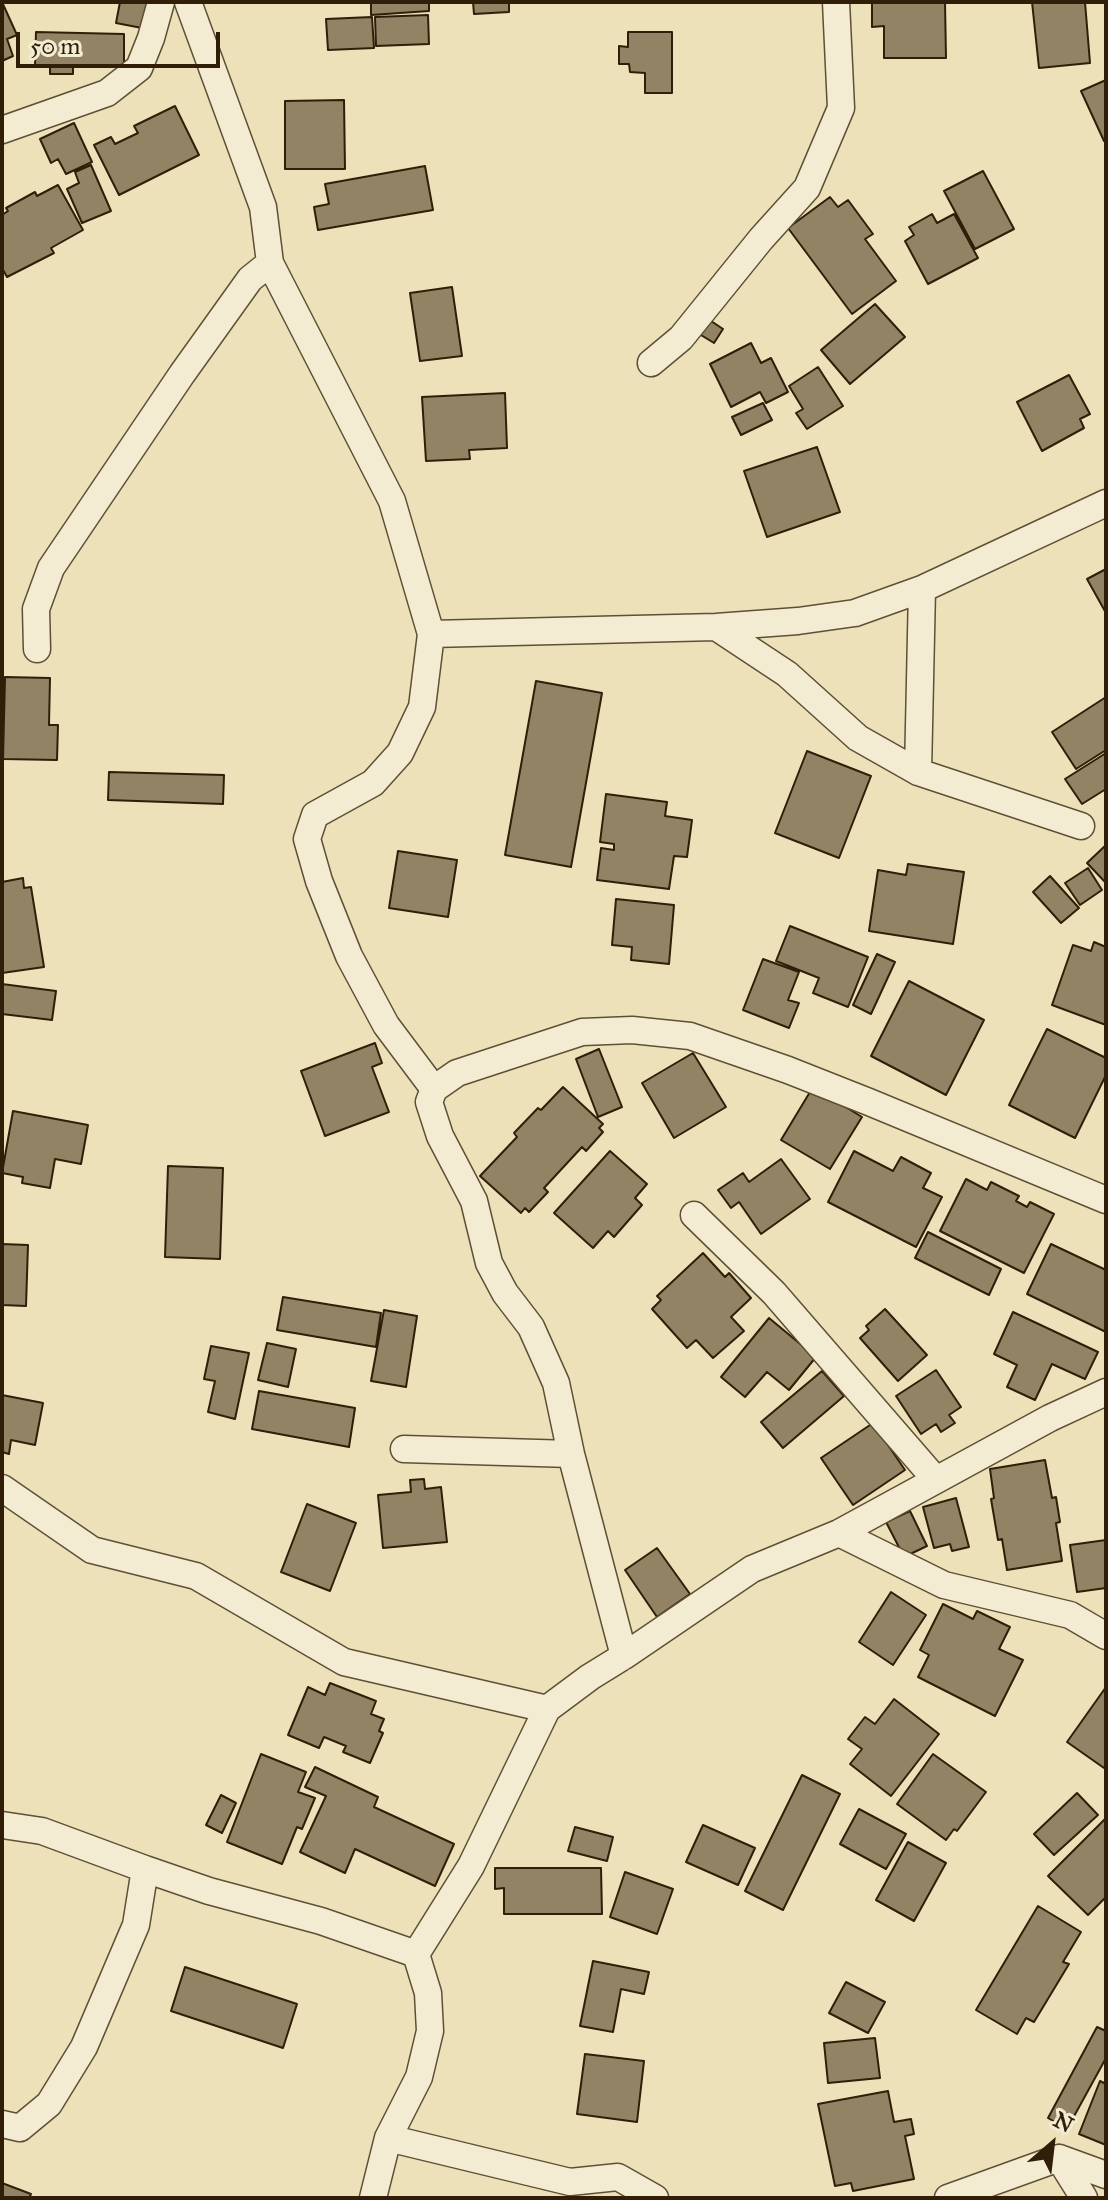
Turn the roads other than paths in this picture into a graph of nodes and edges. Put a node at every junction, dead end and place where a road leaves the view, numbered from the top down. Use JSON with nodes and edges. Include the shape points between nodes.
{"nodes":[{"id":1,"x":161,"y":2,"type":"edge"},
{"id":2,"x":188,"y":2,"type":"edge"},
{"id":3,"x":836,"y":2,"type":"edge"},
{"id":4,"x":2,"y":130,"type":"edge"},
{"id":5,"x":270,"y":263,"type":"junction"},
{"id":6,"x":651,"y":363,"type":"dead end"},
{"id":7,"x":1106,"y":503,"type":"edge"},
{"id":8,"x":922,"y":589,"type":"junction"},
{"id":9,"x":716,"y":627,"type":"junction"},
{"id":10,"x":431,"y":634,"type":"junction"},
{"id":11,"x":37,"y":649,"type":"dead end"},
{"id":12,"x":918,"y":772,"type":"junction"},
{"id":13,"x":1081,"y":826,"type":"dead end"},
{"id":14,"x":434,"y":1089,"type":"junction"},
{"id":15,"x":1106,"y":1200,"type":"edge"},
{"id":16,"x":694,"y":1215,"type":"dead end"},
{"id":17,"x":1106,"y":1392,"type":"edge"},
{"id":18,"x":404,"y":1449,"type":"dead end"},
{"id":19,"x":571,"y":1454,"type":"junction"},
{"id":20,"x":936,"y":1480,"type":"junction"},
{"id":21,"x":2,"y":1488,"type":"edge"},
{"id":22,"x":839,"y":1533,"type":"junction"},
{"id":23,"x":1106,"y":1636,"type":"edge"},
{"id":24,"x":624,"y":1656,"type":"junction"},
{"id":25,"x":547,"y":1709,"type":"junction"},
{"id":26,"x":2,"y":1825,"type":"edge"},
{"id":27,"x":145,"y":1869,"type":"junction"},
{"id":28,"x":416,"y":1954,"type":"junction"},
{"id":29,"x":2,"y":2124,"type":"edge"},
{"id":30,"x":388,"y":2138,"type":"junction"},
{"id":31,"x":1059,"y":2158,"type":"junction"},
{"id":32,"x":1106,"y":2175,"type":"edge"},
{"id":33,"x":373,"y":2198,"type":"edge"},
{"id":34,"x":655,"y":2198,"type":"edge"},
{"id":35,"x":948,"y":2198,"type":"edge"},
{"id":36,"x":1084,"y":2198,"type":"edge"}],
"edges":[{"from":1,"to":4,"type":"street","via":[[139,68],[107,93]]},
{"from":2,"to":5,"type":"street","via":[[263,207]]},
{"from":3,"to":6,"type":"street","via":[[841,108],[807,188],[681,338]]},
{"from":5,"to":10,"type":"street","via":[[392,501]]},
{"from":5,"to":11,"type":"street","via":[[250,279],[207,338],[51,568],[36,609]]},
{"from":7,"to":8,"type":"street"},
{"from":8,"to":9,"type":"street","via":[[855,613]]},
{"from":8,"to":12,"type":"street"},
{"from":9,"to":10,"type":"street"},
{"from":9,"to":12,"type":"street","via":[[787,674],[858,738]]},
{"from":10,"to":14,"type":"street","via":[[422,707],[400,753],[373,783],[315,815],[307,839],[349,956],[386,1025]]},
{"from":12,"to":13,"type":"street"},
{"from":14,"to":15,"type":"street","via":[[457,1073],[582,1032],[690,1036],[788,1070]]},
{"from":14,"to":19,"type":"street","via":[[429,1102],[440,1136],[474,1201],[489,1263],[531,1327],[556,1383]]},
{"from":16,"to":20,"type":"street","via":[[774,1293]]},
{"from":17,"to":20,"type":"street"},
{"from":18,"to":19,"type":"street"},
{"from":19,"to":24,"type":"street"},
{"from":20,"to":22,"type":"street"},
{"from":21,"to":25,"type":"street","via":[[92,1550],[196,1576],[344,1662]]},
{"from":22,"to":23,"type":"street","via":[[944,1585],[1070,1615]]},
{"from":22,"to":24,"type":"street","via":[[752,1569]]},
{"from":24,"to":25,"type":"street"},
{"from":25,"to":28,"type":"street","via":[[471,1866]]},
{"from":26,"to":27,"type":"street","via":[[42,1831]]},
{"from":27,"to":28,"type":"street"},
{"from":27,"to":29,"type":"street","via":[[136,1925],[84,2047],[49,2104],[20,2128]]},
{"from":28,"to":30,"type":"street","via":[[428,1993],[430,2031],[419,2077]]},
{"from":30,"to":33,"type":"street"},
{"from":30,"to":34,"type":"street","via":[[570,2182],[618,2177]]},
{"from":31,"to":32,"type":"street"},
{"from":31,"to":35,"type":"street"},
{"from":31,"to":36,"type":"street"}]}
